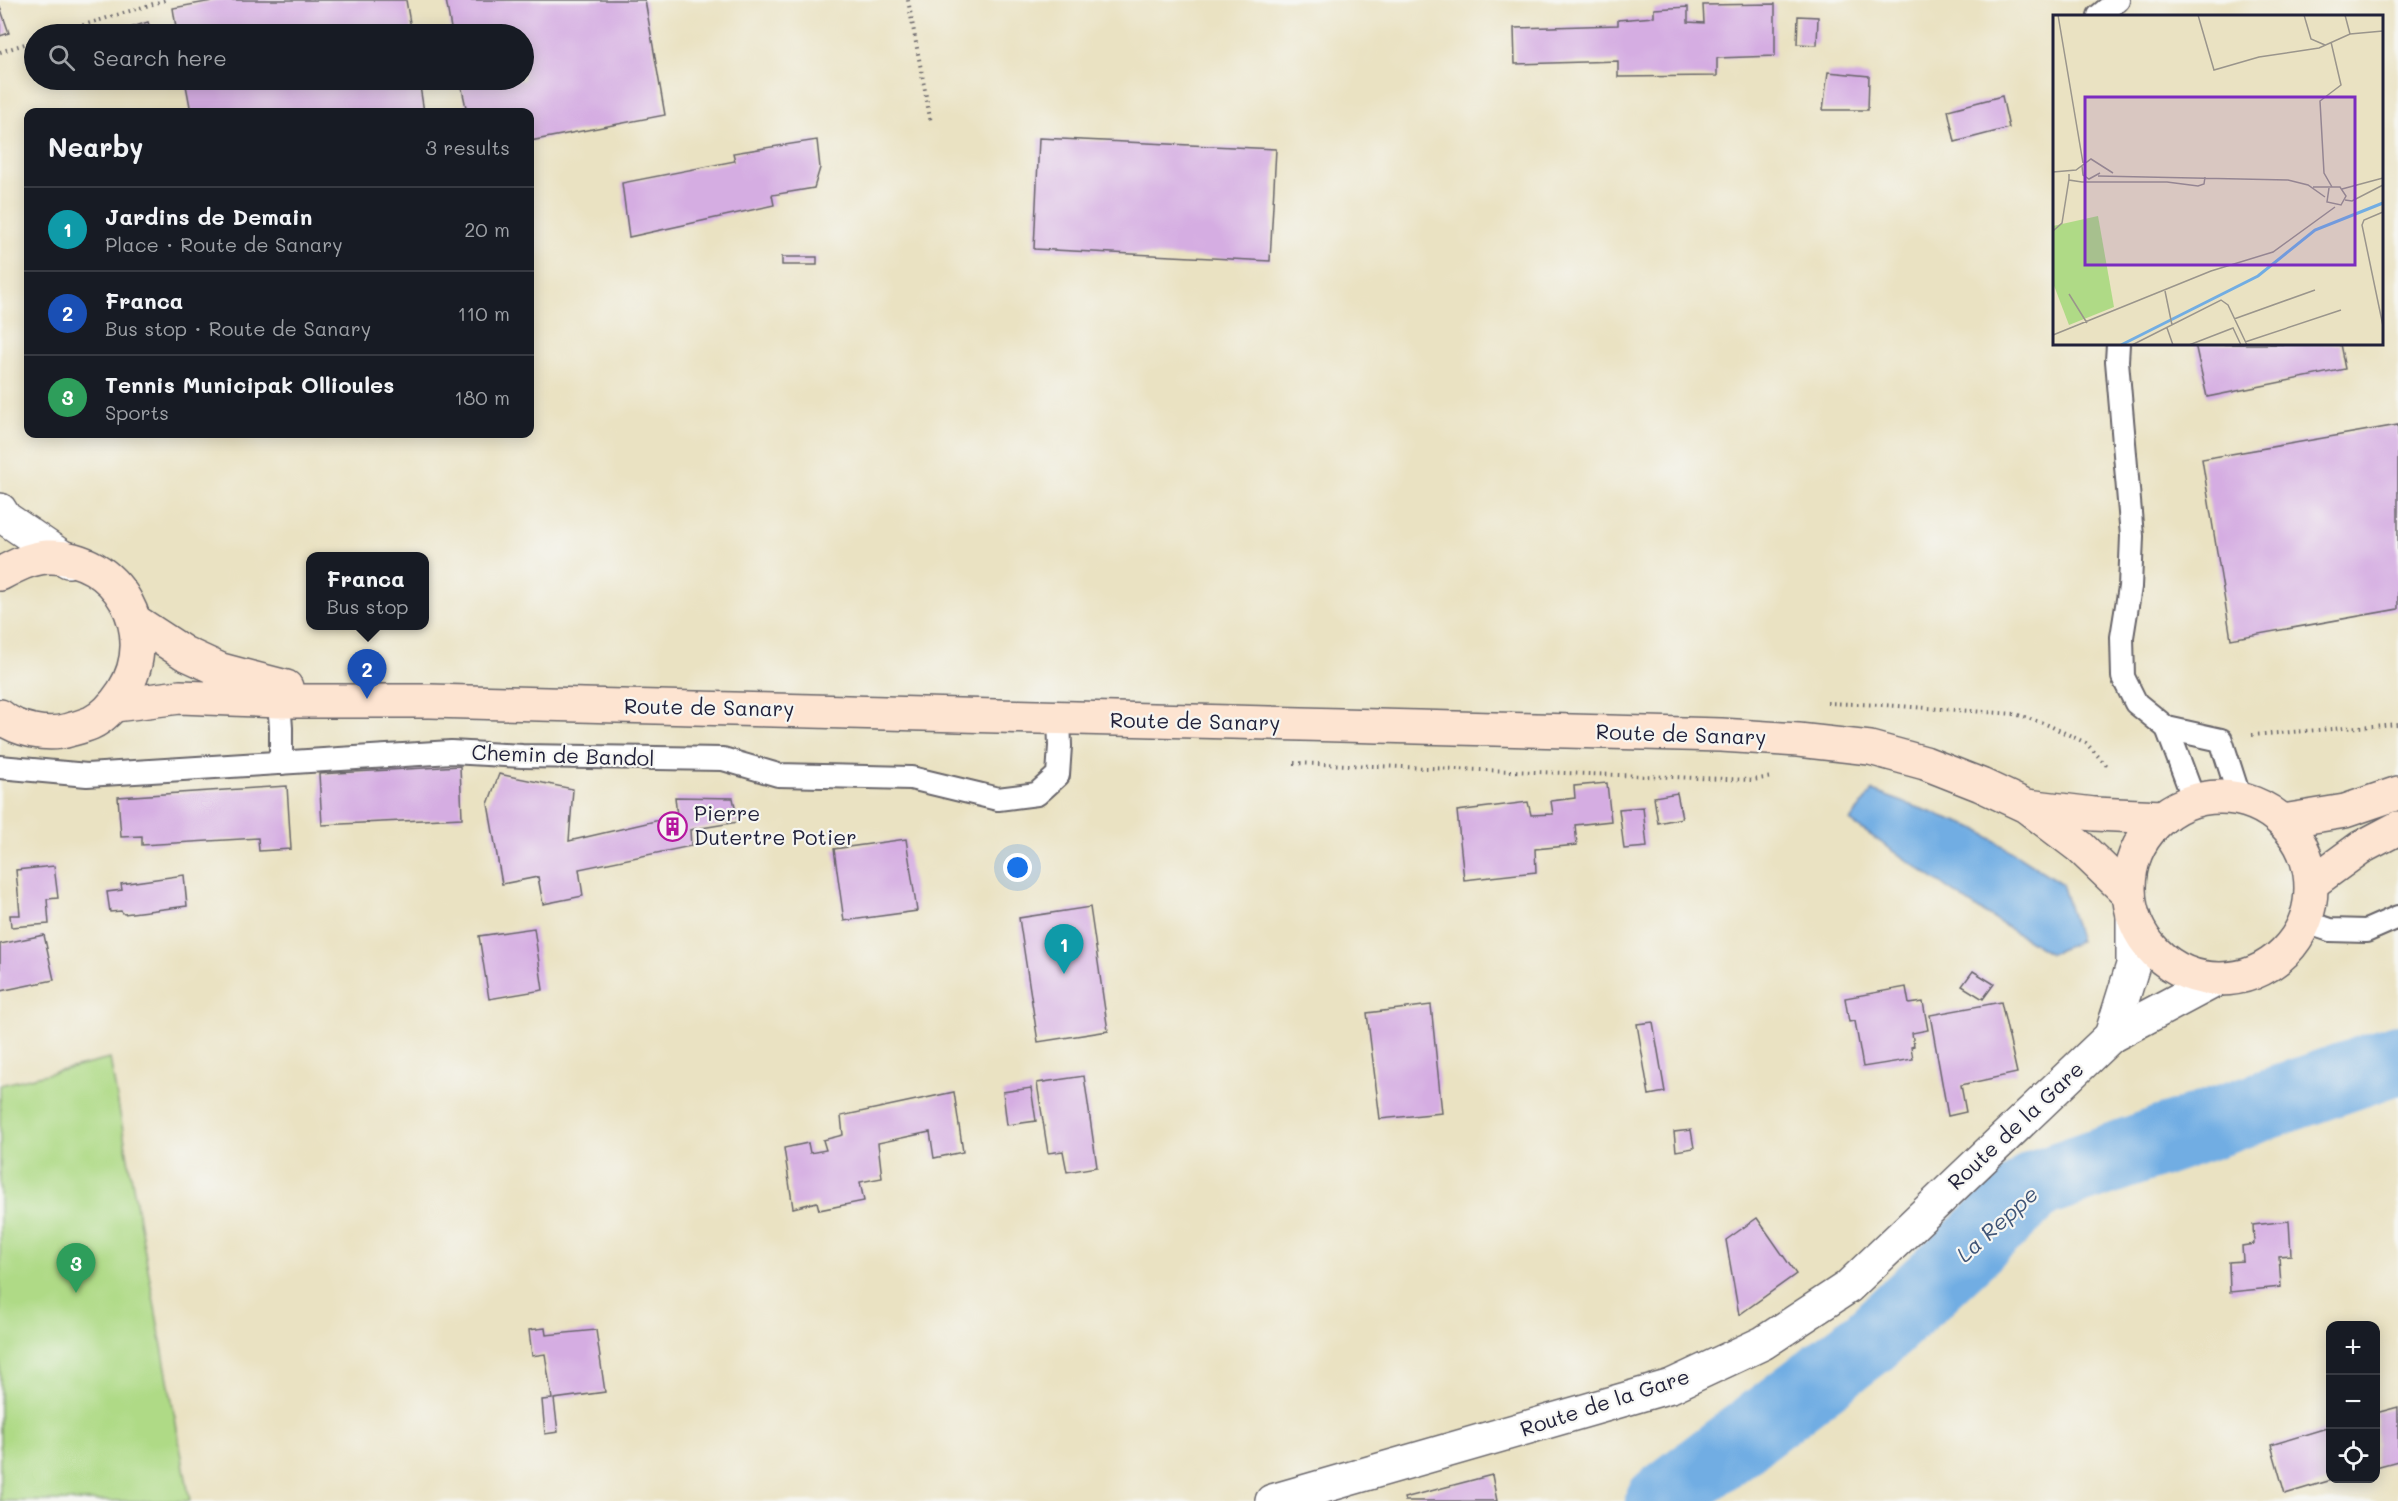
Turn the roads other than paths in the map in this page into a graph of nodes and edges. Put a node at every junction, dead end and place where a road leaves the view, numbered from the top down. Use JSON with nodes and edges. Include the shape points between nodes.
{"nodes":[{"id":1,"x":2118,"y":0,"type":"edge"},
{"id":2,"x":2099,"y":15,"type":"edge"},
{"id":3,"x":2118,"y":345,"type":"edge"},
{"id":4,"x":0,"y":510,"type":"edge"},
{"id":5,"x":69,"y":561,"type":"junction"},
{"id":6,"x":0,"y":574,"type":"edge"},
{"id":7,"x":135,"y":621,"type":"junction"},
{"id":8,"x":353,"y":699,"type":"junction"},
{"id":9,"x":279,"y":701,"type":"junction"},
{"id":10,"x":115,"y":705,"type":"junction"},
{"id":11,"x":0,"y":716,"type":"edge"},
{"id":12,"x":1059,"y":718,"type":"junction"},
{"id":13,"x":2167,"y":728,"type":"junction"},
{"id":14,"x":281,"y":763,"type":"junction"},
{"id":15,"x":0,"y":767,"type":"edge"},
{"id":16,"x":2398,"y":794,"type":"edge"},
{"id":17,"x":2240,"y":799,"type":"junction"},
{"id":18,"x":2194,"y":800,"type":"junction"},
{"id":19,"x":2026,"y":806,"type":"junction"},
{"id":20,"x":2163,"y":817,"type":"junction"},
{"id":21,"x":2283,"y":821,"type":"junction"},
{"id":22,"x":2398,"y":828,"type":"edge"},
{"id":23,"x":2312,"y":883,"type":"junction"},
{"id":24,"x":2131,"y":905,"type":"junction"},
{"id":25,"x":2398,"y":917,"type":"edge"},
{"id":26,"x":2306,"y":922,"type":"junction"},
{"id":27,"x":2216,"y":980,"type":"junction"},
{"id":28,"x":2111,"y":1036,"type":"junction"},
{"id":29,"x":1272,"y":1501,"type":"edge"}],
"edges":[{"from":1,"to":2,"type":"lane"},
{"from":3,"to":13,"type":"lane","via":[[2132,537],[2122,637],[2123,677],[2136,703]]},
{"from":4,"to":5,"type":"street"},
{"from":5,"to":6,"type":"main road","via":[[48,557],[19,563]]},
{"from":5,"to":7,"type":"main road","via":[[102,574],[123,595]]},
{"from":7,"to":8,"type":"main road","name":"Route de Sanary","via":[[184,653],[221,670],[265,683]]},
{"from":7,"to":10,"type":"main road","via":[[139,651],[132,679]]},
{"from":8,"to":9,"type":"main road","name":"Route de Sanary"},
{"from":8,"to":12,"type":"main road","name":"Route de Sanary"},
{"from":9,"to":10,"type":"main road","name":"Route de Sanary","via":[[180,698]]},
{"from":9,"to":14,"type":"lane"},
{"from":10,"to":11,"type":"main road","via":[[92,723],[63,732],[33,731]]},
{"from":12,"to":14,"type":"lane","name":"Chemin de Bandol","via":[[1058,775],[1036,794],[998,799],[910,778],[778,775],[723,759],[451,752]]},
{"from":12,"to":19,"type":"main road","name":"Route de Sanary","via":[[1798,740],[1870,748],[1925,763]]},
{"from":13,"to":17,"type":"lane","via":[[2221,740]]},
{"from":13,"to":18,"type":"lane"},
{"from":14,"to":15,"type":"lane","name":"Chemin de Bandol","via":[[87,775]]},
{"from":16,"to":21,"type":"main road","via":[[2345,811]]},
{"from":17,"to":18,"type":"main road"},
{"from":17,"to":21,"type":"main road"},
{"from":18,"to":20,"type":"main road"},
{"from":19,"to":20,"type":"main road","name":"Route de Sanary"},
{"from":19,"to":24,"type":"main road","name":"Route de Sanary","via":[[2080,847]]},
{"from":20,"to":24,"type":"main road","via":[[2136,851],[2130,872]]},
{"from":21,"to":23,"type":"main road","via":[[2308,860]]},
{"from":22,"to":23,"type":"main road","via":[[2360,848]]},
{"from":23,"to":26,"type":"main road"},
{"from":24,"to":27,"type":"main road","via":[[2145,940],[2164,961],[2188,974]]},
{"from":24,"to":28,"type":"street","name":"Route de la Gare","via":[[2133,965]]},
{"from":25,"to":26,"type":"lane","via":[[2367,931],[2330,930]]},
{"from":26,"to":27,"type":"main road","via":[[2291,946],[2270,965],[2244,976]]},
{"from":27,"to":28,"type":"street","name":"Route de la Gare"},
{"from":28,"to":29,"type":"street","name":"Route de la Gare","via":[[1848,1287],[1763,1343],[1671,1386]]}]}
